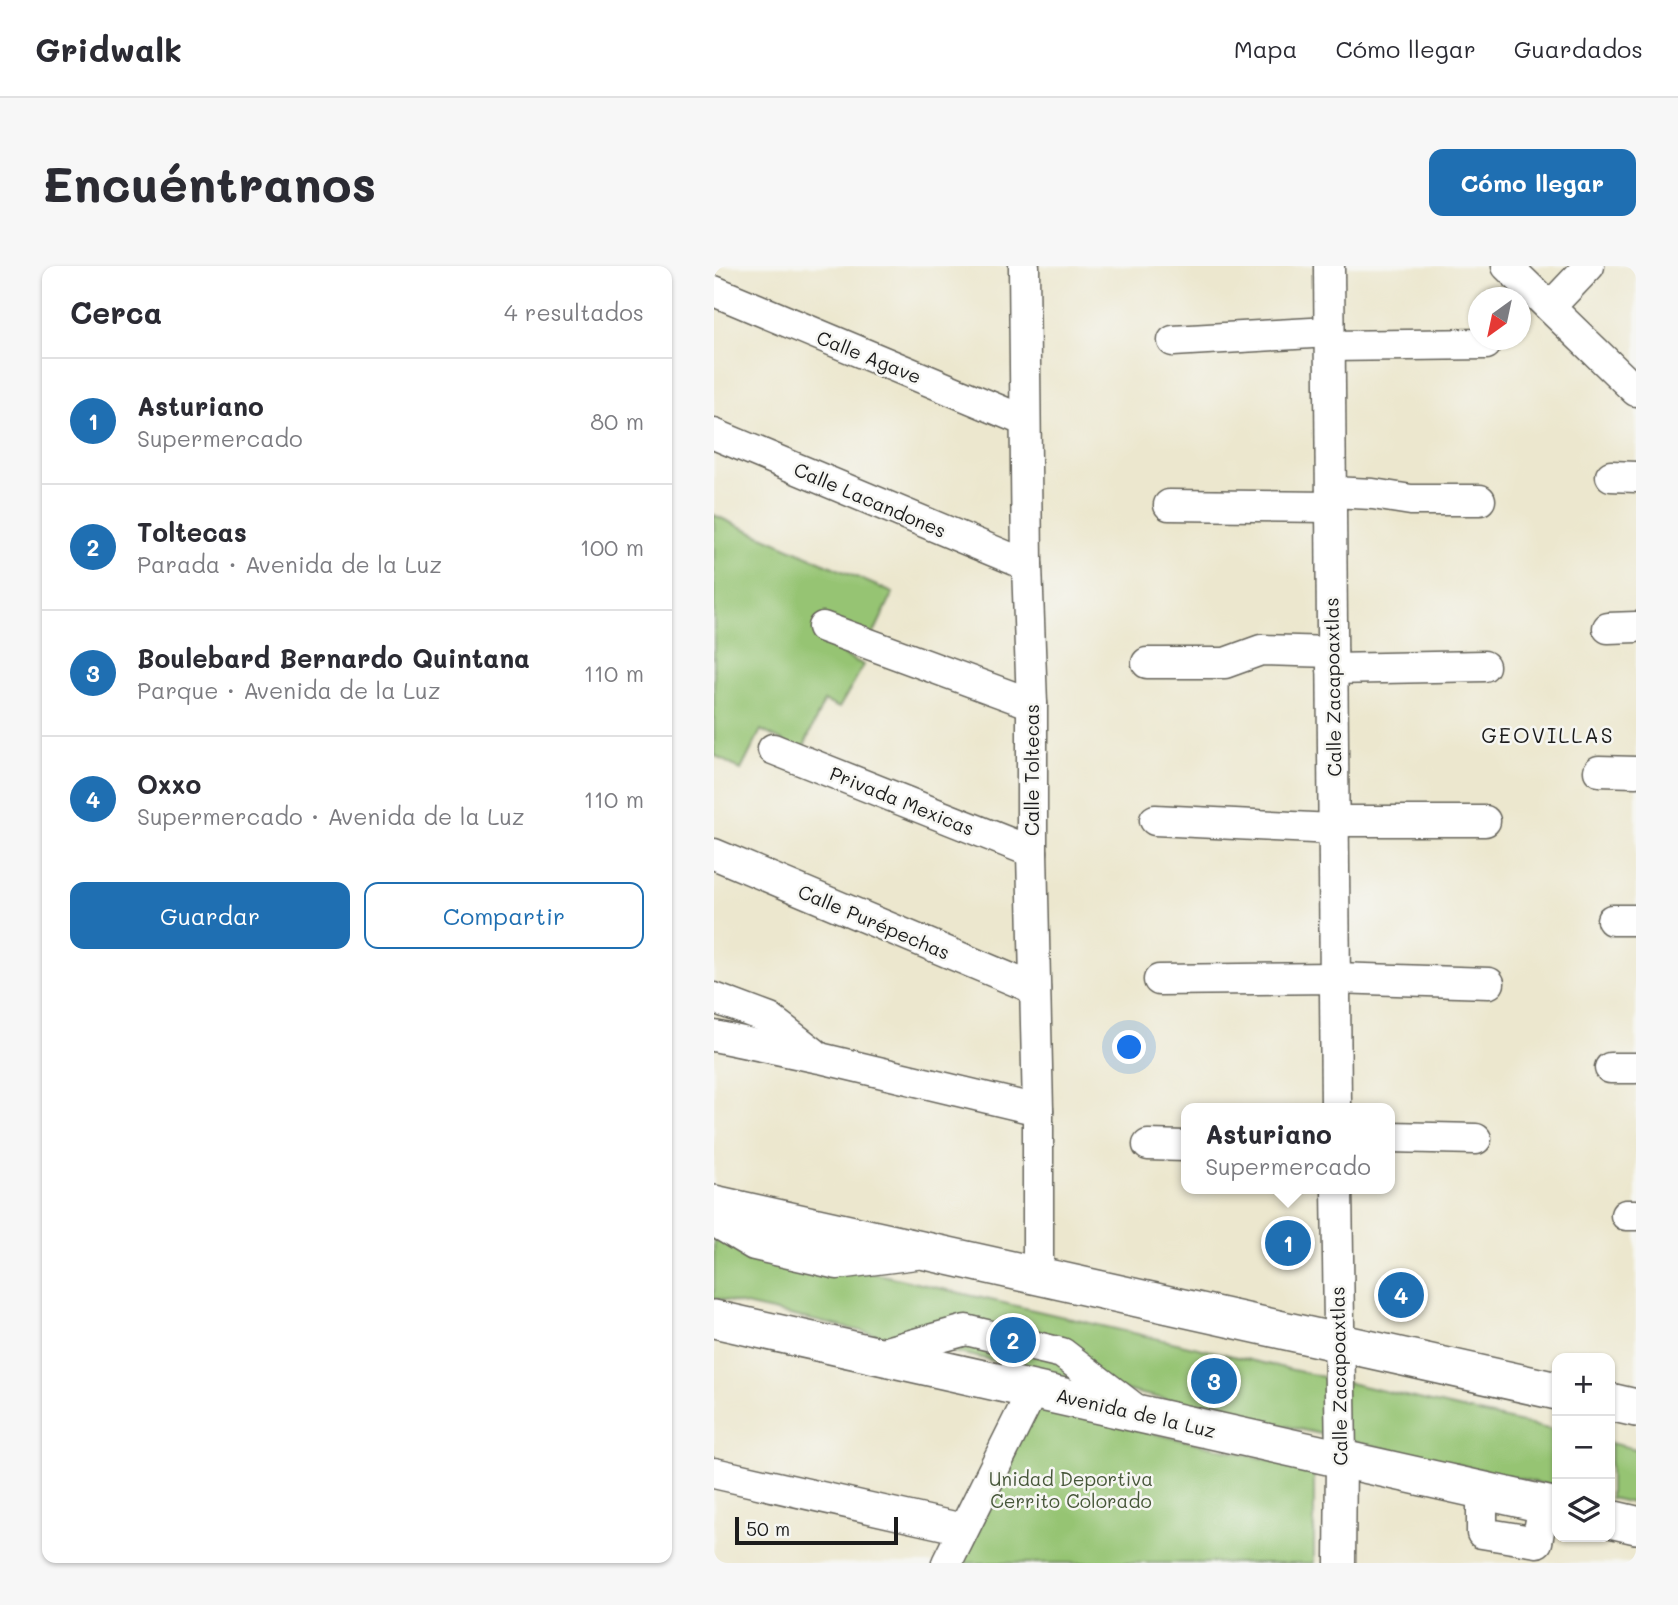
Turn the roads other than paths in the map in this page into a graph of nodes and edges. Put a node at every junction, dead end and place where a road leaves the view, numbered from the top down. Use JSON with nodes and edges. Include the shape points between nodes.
{"nodes":[{"id":1,"x":1024,"y":266,"type":"edge"},
{"id":2,"x":1329,"y":266,"type":"edge"},
{"id":3,"x":1507,"y":266,"type":"edge"},
{"id":4,"x":1589,"y":266,"type":"edge"},
{"id":5,"x":714,"y":291,"type":"edge"},
{"id":6,"x":1550,"y":307,"type":"junction"},
{"id":7,"x":1329,"y":339,"type":"junction"},
{"id":8,"x":1173,"y":341,"type":"dead end"},
{"id":9,"x":1468,"y":343,"type":"edge"},
{"id":10,"x":1636,"y":391,"type":"edge"},
{"id":11,"x":1025,"y":421,"type":"junction"},
{"id":12,"x":714,"y":434,"type":"edge"},
{"id":13,"x":1331,"y":500,"type":"junction"},
{"id":14,"x":1480,"y":500,"type":"dead end"},
{"id":15,"x":1169,"y":505,"type":"dead end"},
{"id":16,"x":1027,"y":565,"type":"junction"},
{"id":17,"x":823,"y":627,"type":"dead end"},
{"id":18,"x":1332,"y":660,"type":"junction"},
{"id":19,"x":1147,"y":663,"type":"dead end"},
{"id":20,"x":1484,"y":666,"type":"dead end"},
{"id":21,"x":1032,"y":704,"type":"junction"},
{"id":22,"x":773,"y":749,"type":"dead end"},
{"id":23,"x":1599,"y":771,"type":"dead end"},
{"id":24,"x":1636,"y":772,"type":"edge"},
{"id":25,"x":1155,"y":820,"type":"dead end"},
{"id":26,"x":1485,"y":821,"type":"dead end"},
{"id":27,"x":1334,"y":825,"type":"junction"},
{"id":28,"x":1031,"y":852,"type":"junction"},
{"id":29,"x":714,"y":854,"type":"edge"},
{"id":30,"x":1335,"y":978,"type":"junction"},
{"id":31,"x":1159,"y":980,"type":"dead end"},
{"id":32,"x":1489,"y":983,"type":"dead end"},
{"id":33,"x":1035,"y":989,"type":"junction"},
{"id":34,"x":714,"y":998,"type":"edge"},
{"id":35,"x":714,"y":1036,"type":"edge"},
{"id":36,"x":820,"y":1058,"type":"junction"},
{"id":37,"x":1336,"y":1103,"type":"edge"},
{"id":38,"x":1038,"y":1110,"type":"junction"},
{"id":39,"x":1395,"y":1137,"type":"edge"},
{"id":40,"x":1476,"y":1139,"type":"dead end"},
{"id":41,"x":1148,"y":1144,"type":"dead end"},
{"id":42,"x":1181,"y":1146,"type":"edge"},
{"id":43,"x":1337,"y":1194,"type":"edge"},
{"id":44,"x":714,"y":1204,"type":"edge"},
{"id":45,"x":714,"y":1221,"type":"edge"},
{"id":46,"x":934,"y":1252,"type":"junction"},
{"id":47,"x":1038,"y":1275,"type":"junction"},
{"id":48,"x":714,"y":1319,"type":"edge"},
{"id":49,"x":1339,"y":1342,"type":"junction"},
{"id":50,"x":875,"y":1355,"type":"junction"},
{"id":51,"x":1033,"y":1390,"type":"junction"},
{"id":52,"x":1552,"y":1390,"type":"edge"},
{"id":53,"x":1615,"y":1403,"type":"edge"},
{"id":54,"x":1636,"y":1408,"type":"edge"},
{"id":55,"x":1144,"y":1415,"type":"junction"},
{"id":56,"x":1341,"y":1459,"type":"junction"},
{"id":57,"x":714,"y":1473,"type":"edge"},
{"id":58,"x":1551,"y":1506,"type":"edge"},
{"id":59,"x":1615,"y":1520,"type":"edge"},
{"id":60,"x":1636,"y":1525,"type":"edge"},
{"id":61,"x":963,"y":1529,"type":"junction"},
{"id":62,"x":947,"y":1563,"type":"edge"},
{"id":63,"x":1340,"y":1563,"type":"edge"}],
"edges":[{"from":1,"to":11,"type":"street","name":"Calle Toltecas"},
{"from":2,"to":7,"type":"street","name":"Calle Zacapoaxtlas"},
{"from":3,"to":6,"type":"street"},
{"from":4,"to":6,"type":"street"},
{"from":5,"to":11,"type":"street","name":"Calle Agave"},
{"from":6,"to":10,"type":"street"},
{"from":7,"to":8,"type":"street"},
{"from":7,"to":9,"type":"street"},
{"from":7,"to":13,"type":"street","name":"Calle Zacapoaxtlas"},
{"from":11,"to":16,"type":"street","name":"Calle Toltecas"},
{"from":12,"to":16,"type":"street","name":"Calle Lacandones"},
{"from":13,"to":14,"type":"street","via":[[1373,494],[1411,500]]},
{"from":13,"to":15,"type":"street"},
{"from":13,"to":18,"type":"street","name":"Calle Zacapoaxtlas"},
{"from":16,"to":21,"type":"street","name":"Calle Toltecas"},
{"from":17,"to":21,"type":"street"},
{"from":18,"to":19,"type":"street","via":[[1261,650],[1226,663]]},
{"from":18,"to":20,"type":"street"},
{"from":18,"to":27,"type":"street","name":"Calle Zacapoaxtlas"},
{"from":21,"to":28,"type":"street","name":"Calle Toltecas"},
{"from":22,"to":28,"type":"street","name":"Privada Mexicas"},
{"from":23,"to":24,"type":"street"},
{"from":25,"to":27,"type":"street"},
{"from":26,"to":27,"type":"street"},
{"from":27,"to":30,"type":"street","name":"Calle Zacapoaxtlas"},
{"from":28,"to":33,"type":"street","name":"Calle Toltecas"},
{"from":29,"to":33,"type":"street","name":"Calle Purépechas"},
{"from":30,"to":31,"type":"street"},
{"from":30,"to":32,"type":"street"},
{"from":30,"to":37,"type":"street","name":"Calle Zacapoaxtlas"},
{"from":33,"to":38,"type":"street","name":"Calle Toltecas"},
{"from":34,"to":36,"type":"street","via":[[770,1019]]},
{"from":35,"to":36,"type":"street"},
{"from":36,"to":38,"type":"street"},
{"from":38,"to":47,"type":"street","name":"Calle Toltecas"},
{"from":39,"to":40,"type":"street"},
{"from":41,"to":42,"type":"street"},
{"from":43,"to":49,"type":"street","name":"Calle Zacapoaxtlas"},
{"from":44,"to":46,"type":"main road"},
{"from":45,"to":46,"type":"street","via":[[754,1245],[837,1264]]},
{"from":46,"to":47,"type":"main road"},
{"from":47,"to":49,"type":"main road"},
{"from":48,"to":50,"type":"main road","name":"Avenida de la Luz"},
{"from":49,"to":52,"type":"main road"},
{"from":49,"to":56,"type":"street","name":"Calle Zacapoaxtlas"},
{"from":50,"to":51,"type":"main road","name":"Avenida de la Luz"},
{"from":50,"to":55,"type":"street","via":[[966,1330],[1002,1338],[1062,1353]]},
{"from":51,"to":55,"type":"main road","name":"Avenida de la Luz"},
{"from":51,"to":61,"type":"street"},
{"from":53,"to":54,"type":"main road"},
{"from":55,"to":56,"type":"main road","name":"Avenida de la Luz"},
{"from":56,"to":58,"type":"main road","name":"Avenida de la Luz"},
{"from":56,"to":63,"type":"street","name":"Calle Zacapoaxtlas"},
{"from":57,"to":61,"type":"street"},
{"from":59,"to":60,"type":"main road"},
{"from":61,"to":62,"type":"street"}]}
